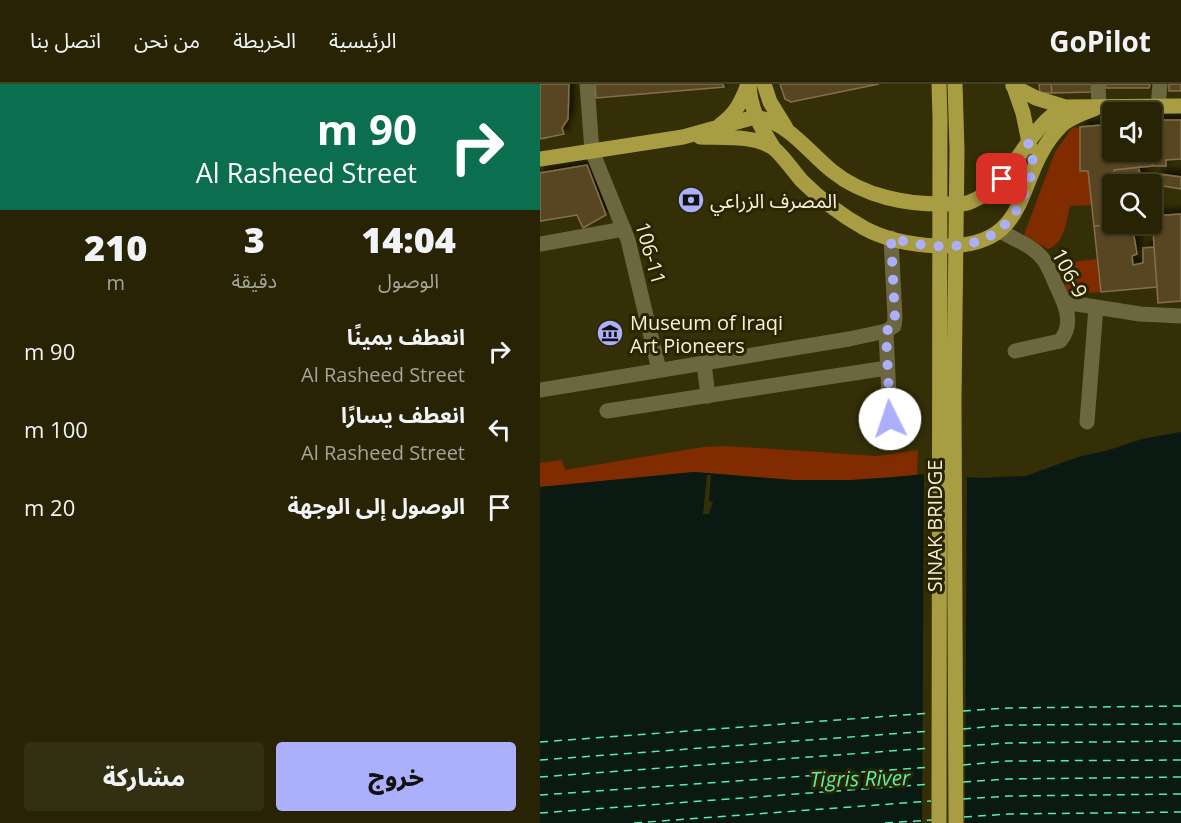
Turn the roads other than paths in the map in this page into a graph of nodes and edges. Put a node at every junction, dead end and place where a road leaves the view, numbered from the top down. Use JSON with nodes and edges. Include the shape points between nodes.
{"nodes":[{"id":1,"x":587,"y":84,"type":"edge"},
{"id":2,"x":749,"y":84,"type":"edge"},
{"id":3,"x":764,"y":84,"type":"edge"},
{"id":4,"x":939,"y":84,"type":"edge"},
{"id":5,"x":955,"y":84,"type":"edge"},
{"id":6,"x":1098,"y":84,"type":"edge"},
{"id":7,"x":1160,"y":84,"type":"edge"},
{"id":8,"x":1013,"y":85,"type":"edge"},
{"id":9,"x":1035,"y":91,"type":"edge"},
{"id":10,"x":1158,"y":102,"type":"edge"},
{"id":11,"x":1162,"y":106,"type":"edge"},
{"id":12,"x":1181,"y":106,"type":"edge"},
{"id":13,"x":1065,"y":107,"type":"junction"},
{"id":14,"x":1099,"y":107,"type":"junction"},
{"id":15,"x":1102,"y":107,"type":"edge"},
{"id":16,"x":755,"y":117,"type":"junction"},
{"id":17,"x":715,"y":128,"type":"junction"},
{"id":18,"x":786,"y":128,"type":"junction"},
{"id":19,"x":683,"y":137,"type":"junction"},
{"id":20,"x":800,"y":141,"type":"junction"},
{"id":21,"x":1029,"y":143,"type":"junction"},
{"id":22,"x":592,"y":151,"type":"junction"},
{"id":23,"x":778,"y":153,"type":"junction"},
{"id":24,"x":540,"y":159,"type":"edge"},
{"id":25,"x":1035,"y":167,"type":"junction"},
{"id":26,"x":624,"y":229,"type":"junction"},
{"id":27,"x":1000,"y":231,"type":"junction"},
{"id":28,"x":891,"y":238,"type":"junction"},
{"id":29,"x":540,"y":244,"type":"edge"},
{"id":30,"x":1064,"y":302,"type":"junction"},
{"id":31,"x":1096,"y":308,"type":"junction"},
{"id":32,"x":1181,"y":316,"type":"edge"},
{"id":33,"x":886,"y":331,"type":"junction"},
{"id":34,"x":1015,"y":351,"type":"dead end"},
{"id":35,"x":704,"y":363,"type":"junction"},
{"id":36,"x":887,"y":368,"type":"junction"},
{"id":37,"x":659,"y":370,"type":"junction"},
{"id":38,"x":540,"y":390,"type":"edge"},
{"id":39,"x":708,"y":396,"type":"junction"},
{"id":40,"x":607,"y":411,"type":"dead end"},
{"id":41,"x":890,"y":419,"type":"dead end"},
{"id":42,"x":1087,"y":422,"type":"dead end"},
{"id":43,"x":939,"y":823,"type":"edge"},
{"id":44,"x":956,"y":823,"type":"edge"}],
"edges":[{"from":1,"to":22,"type":"street","name":"106-11"},
{"from":2,"to":16,"type":"main road"},
{"from":2,"to":17,"type":"main road","via":[[732,116]]},
{"from":3,"to":18,"type":"main road"},
{"from":4,"to":43,"type":"main road","name":"SINAK BRIDGE","bridge":true},
{"from":5,"to":44,"type":"main road","name":"SINAK BRIDGE","bridge":true},
{"from":6,"to":14,"type":"street"},
{"from":7,"to":10,"type":"street"},
{"from":8,"to":9,"type":"main road"},
{"from":8,"to":21,"type":"main road"},
{"from":9,"to":13,"type":"main road"},
{"from":11,"to":12,"type":"main road"},
{"from":13,"to":14,"type":"main road"},
{"from":13,"to":21,"type":"main road","via":[[1046,119]]},
{"from":14,"to":15,"type":"main road"},
{"from":14,"to":25,"type":"main road","via":[[1062,124]]},
{"from":16,"to":17,"type":"main road"},
{"from":16,"to":18,"type":"main road"},
{"from":16,"to":23,"type":"main road"},
{"from":17,"to":19,"type":"main road"},
{"from":18,"to":20,"type":"main road"},
{"from":19,"to":22,"type":"main road"},
{"from":19,"to":23,"type":"main road","via":[[751,140]]},
{"from":20,"to":21,"type":"main road","via":[[833,172],[854,184],[879,196],[922,205],[968,204],[982,196],[1002,179]]},
{"from":20,"to":23,"type":"main road"},
{"from":21,"to":25,"type":"main road"},
{"from":22,"to":24,"type":"main road"},
{"from":22,"to":26,"type":"street","name":"106-11"},
{"from":23,"to":28,"type":"main road","via":[[844,217]]},
{"from":25,"to":27,"type":"main road","via":[[1020,206]]},
{"from":26,"to":29,"type":"street"},
{"from":26,"to":37,"type":"street","name":"106-11"},
{"from":27,"to":28,"type":"main road","via":[[979,241],[951,246]]},
{"from":27,"to":30,"type":"street","name":"106-9","via":[[1043,259]]},
{"from":28,"to":33,"type":"street","via":[[895,318],[894,326]]},
{"from":30,"to":31,"type":"street"},
{"from":30,"to":34,"type":"street","name":"106-9","via":[[1067,332],[1060,342]]},
{"from":31,"to":32,"type":"street"},
{"from":31,"to":42,"type":"street"},
{"from":33,"to":35,"type":"street"},
{"from":33,"to":36,"type":"street"},
{"from":35,"to":37,"type":"street"},
{"from":35,"to":39,"type":"street"},
{"from":36,"to":39,"type":"street"},
{"from":36,"to":41,"type":"street"},
{"from":37,"to":38,"type":"street"},
{"from":39,"to":40,"type":"street"}]}
